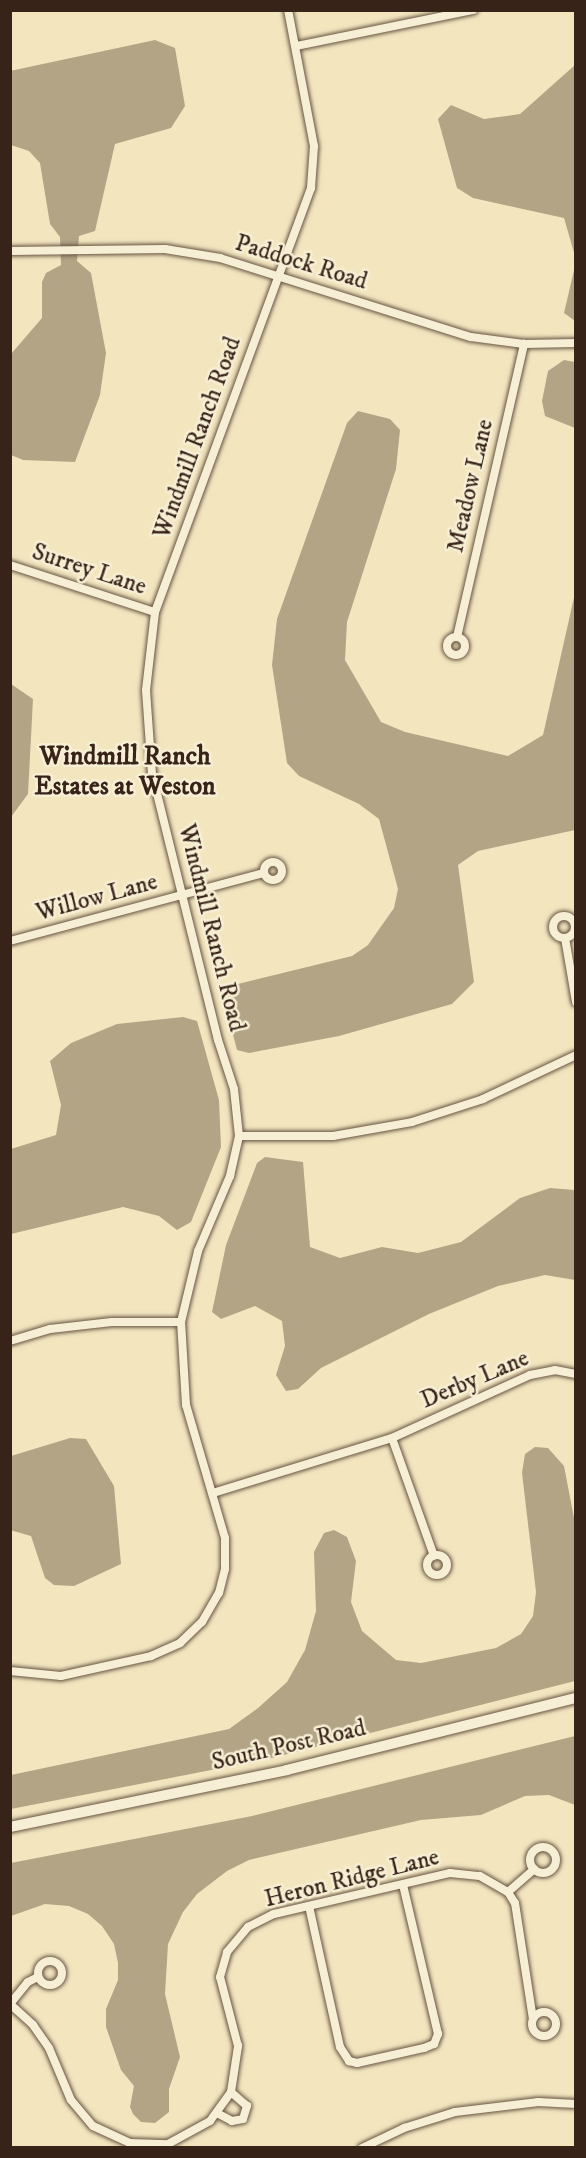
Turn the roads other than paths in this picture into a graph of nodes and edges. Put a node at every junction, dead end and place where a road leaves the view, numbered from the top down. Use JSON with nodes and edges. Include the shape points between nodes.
{"nodes":[{"id":1,"x":288,"y":10,"type":"edge"},
{"id":2,"x":473,"y":10,"type":"edge"},
{"id":3,"x":296,"y":46,"type":"junction"},
{"id":4,"x":10,"y":251,"type":"edge"},
{"id":5,"x":280,"y":276,"type":"junction"},
{"id":6,"x":576,"y":343,"type":"edge"},
{"id":7,"x":524,"y":344,"type":"junction"},
{"id":8,"x":10,"y":565,"type":"edge"},
{"id":9,"x":155,"y":612,"type":"junction"},
{"id":10,"x":458,"y":637,"type":"dead end"},
{"id":11,"x":264,"y":873,"type":"dead end"},
{"id":12,"x":183,"y":895,"type":"junction"},
{"id":13,"x":565,"y":938,"type":"dead end"},
{"id":14,"x":10,"y":941,"type":"edge"},
{"id":15,"x":576,"y":1002,"type":"edge"},
{"id":16,"x":576,"y":1055,"type":"edge"},
{"id":17,"x":239,"y":1136,"type":"junction"},
{"id":18,"x":181,"y":1322,"type":"junction"},
{"id":19,"x":10,"y":1341,"type":"edge"},
{"id":20,"x":576,"y":1374,"type":"edge"},
{"id":21,"x":392,"y":1438,"type":"junction"},
{"id":22,"x":213,"y":1493,"type":"junction"},
{"id":23,"x":434,"y":1556,"type":"dead end"},
{"id":24,"x":10,"y":1671,"type":"edge"},
{"id":25,"x":576,"y":1698,"type":"edge"},
{"id":26,"x":10,"y":1827,"type":"edge"},
{"id":27,"x":534,"y":1869,"type":"dead end"},
{"id":28,"x":403,"y":1885,"type":"junction"},
{"id":29,"x":508,"y":1892,"type":"junction"},
{"id":30,"x":309,"y":1906,"type":"junction"},
{"id":31,"x":38,"y":1977,"type":"dead end"},
{"id":32,"x":11,"y":2004,"type":"edge"},
{"id":33,"x":533,"y":2019,"type":"dead end"},
{"id":34,"x":231,"y":2092,"type":"junction"},
{"id":35,"x":576,"y":2104,"type":"edge"},
{"id":36,"x":217,"y":2113,"type":"junction"},
{"id":37,"x":169,"y":2146,"type":"edge"},
{"id":38,"x":362,"y":2148,"type":"edge"}],
"edges":[{"from":1,"to":3,"type":"street","name":"Windmill Ranch Road"},
{"from":2,"to":3,"type":"street"},
{"from":3,"to":5,"type":"street","name":"Windmill Ranch Road","via":[[314,164],[311,188]]},
{"from":4,"to":5,"type":"street","name":"Paddock Road","via":[[165,249],[220,258]]},
{"from":5,"to":7,"type":"street","name":"Paddock Road","via":[[471,337]]},
{"from":5,"to":9,"type":"street","name":"Windmill Ranch Road"},
{"from":6,"to":7,"type":"street","name":"Paddock Road"},
{"from":7,"to":10,"type":"street","name":"Meadow Lane"},
{"from":8,"to":9,"type":"street","name":"Surrey Lane"},
{"from":9,"to":12,"type":"street","name":"Windmill Ranch Road","via":[[146,690],[147,729],[152,774]]},
{"from":11,"to":12,"type":"street","name":"Willow Lane"},
{"from":12,"to":14,"type":"street","name":"Willow Lane"},
{"from":12,"to":17,"type":"street","name":"Windmill Ranch Road","via":[[218,1040],[234,1089]]},
{"from":13,"to":15,"type":"street"},
{"from":16,"to":17,"type":"street","via":[[483,1099],[412,1122],[333,1136]]},
{"from":17,"to":18,"type":"street","name":"Windmill Ranch Road","via":[[230,1176],[198,1251]]},
{"from":18,"to":19,"type":"street","via":[[112,1322],[50,1329]]},
{"from":18,"to":22,"type":"street","name":"Windmill Ranch Road","via":[[186,1405]]},
{"from":20,"to":21,"type":"street","name":"Derby Lane","via":[[555,1371],[530,1375]]},
{"from":21,"to":22,"type":"street","name":"Derby Lane"},
{"from":21,"to":23,"type":"street"},
{"from":22,"to":24,"type":"street","name":"Windmill Ranch Road","via":[[225,1538],[225,1569],[219,1593],[202,1622],[180,1643],[151,1656],[62,1676]]},
{"from":25,"to":26,"type":"street","name":"South Post Road","via":[[287,1770]]},
{"from":27,"to":29,"type":"street"},
{"from":28,"to":29,"type":"street","name":"Heron Ridge Lane","via":[[450,1873],[480,1876]]},
{"from":28,"to":30,"type":"street","name":"Heron Ridge Lane"},
{"from":28,"to":30,"type":"street","via":[[438,2034],[434,2044],[424,2048],[357,2063],[349,2061],[340,2047]]},
{"from":29,"to":33,"type":"street","via":[[519,1919]]},
{"from":30,"to":34,"type":"street","name":"Heron Ridge Lane","via":[[274,1914],[248,1927],[227,1952],[220,1977],[238,2046]]},
{"from":31,"to":32,"type":"street","via":[[28,1982]]},
{"from":32,"to":37,"type":"street","name":"Heron Ridge Lane","via":[[49,2048],[71,2100],[93,2126],[130,2143]]},
{"from":34,"to":36,"type":"street","name":"Heron Ridge Lane"},
{"from":34,"to":36,"type":"street","via":[[247,2106],[243,2119],[232,2121]]},
{"from":35,"to":38,"type":"street","via":[[537,2102],[455,2112],[404,2128]]},
{"from":36,"to":37,"type":"street","name":"Heron Ridge Lane"}]}
